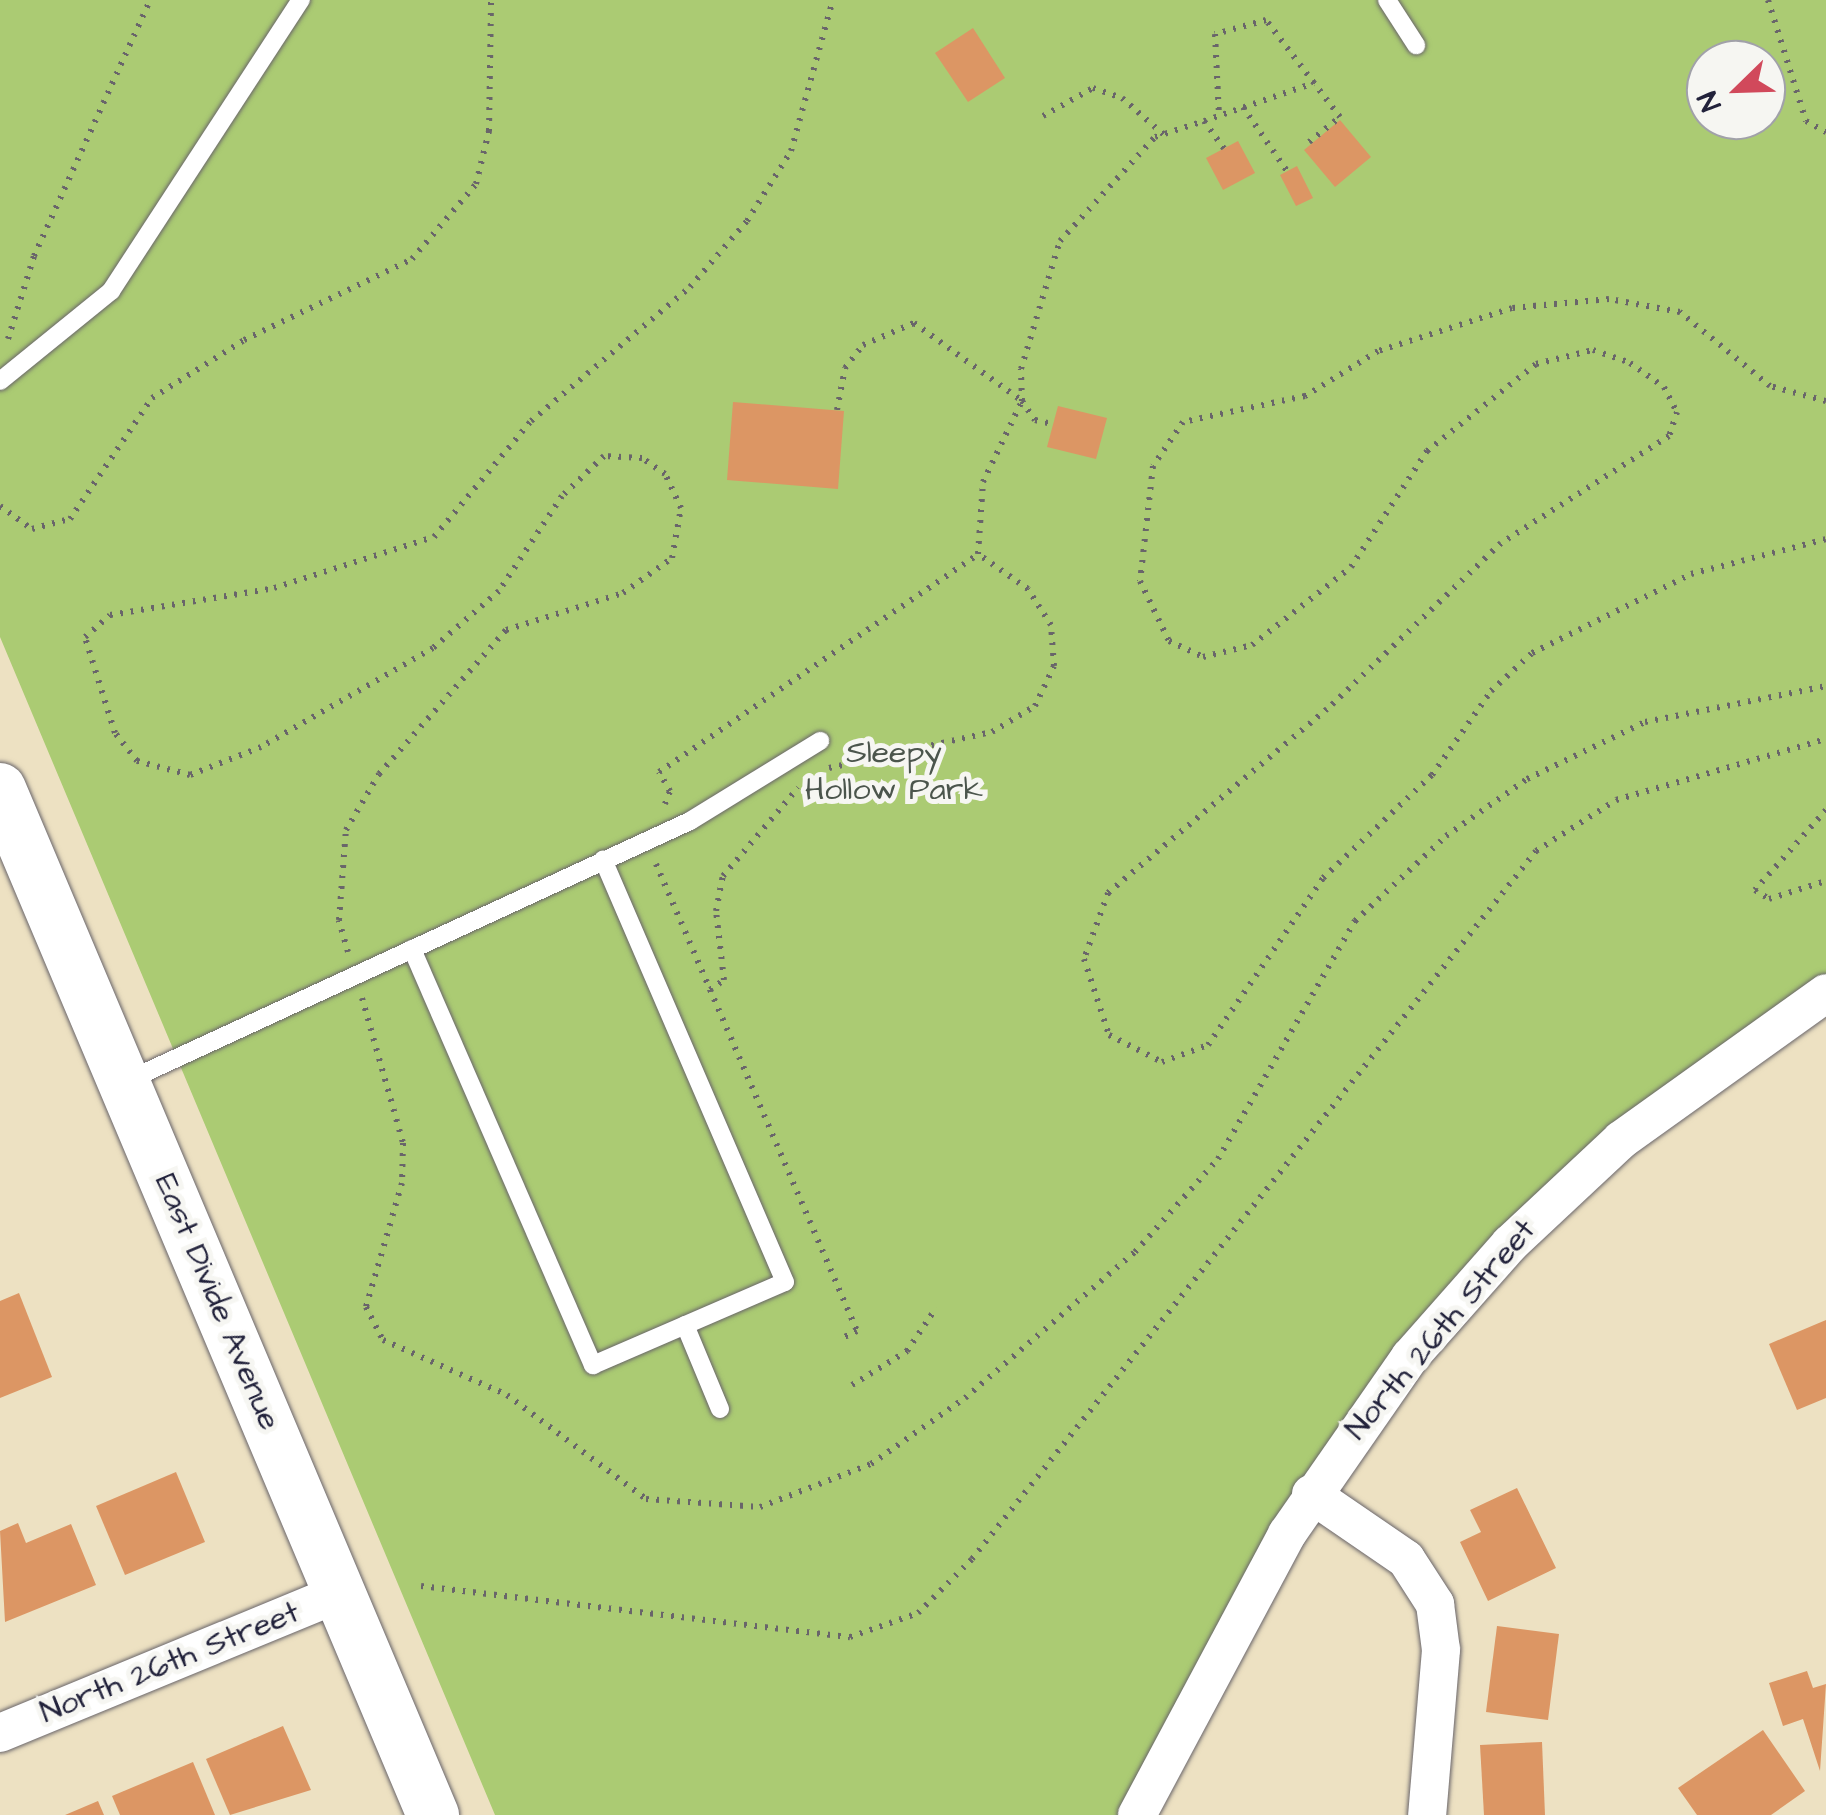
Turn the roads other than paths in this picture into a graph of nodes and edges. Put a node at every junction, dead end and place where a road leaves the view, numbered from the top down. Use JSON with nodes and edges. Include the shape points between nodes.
{"nodes":[{"id":1,"x":301,"y":0,"type":"edge"},
{"id":2,"x":1387,"y":0,"type":"edge"},
{"id":3,"x":1416,"y":45,"type":"dead end"},
{"id":4,"x":0,"y":381,"type":"edge"},
{"id":5,"x":820,"y":741,"type":"dead end"},
{"id":6,"x":0,"y":789,"type":"edge"},
{"id":7,"x":603,"y":860,"type":"junction"},
{"id":8,"x":412,"y":949,"type":"junction"},
{"id":9,"x":1826,"y":993,"type":"edge"},
{"id":10,"x":124,"y":1082,"type":"junction"},
{"id":11,"x":685,"y":1326,"type":"junction"},
{"id":12,"x":720,"y":1408,"type":"dead end"},
{"id":13,"x":1311,"y":1494,"type":"junction"},
{"id":14,"x":339,"y":1592,"type":"junction"},
{"id":15,"x":0,"y":1734,"type":"edge"},
{"id":16,"x":433,"y":1815,"type":"edge"},
{"id":17,"x":1136,"y":1815,"type":"edge"},
{"id":18,"x":1427,"y":1815,"type":"edge"}],
"edges":[{"from":1,"to":4,"type":"lane","via":[[112,291]]},
{"from":2,"to":3,"type":"lane"},
{"from":5,"to":7,"type":"lane"},
{"from":6,"to":10,"type":"street","name":"East Divide Avenue"},
{"from":7,"to":8,"type":"lane"},
{"from":7,"to":11,"type":"lane","via":[[785,1282]]},
{"from":8,"to":10,"type":"lane"},
{"from":8,"to":11,"type":"lane","via":[[592,1365]]},
{"from":9,"to":13,"type":"street","name":"North 26th Street","via":[[1679,1092],[1550,1204],[1410,1356]]},
{"from":10,"to":14,"type":"street","name":"East Divide Avenue"},
{"from":11,"to":12,"type":"lane"},
{"from":13,"to":17,"type":"street","name":"North 26th Street"},
{"from":13,"to":18,"type":"street","via":[[1406,1560],[1435,1604],[1442,1650]]},
{"from":14,"to":15,"type":"street","name":"North 26th Street"},
{"from":14,"to":16,"type":"street","name":"East Divide Avenue"}]}
